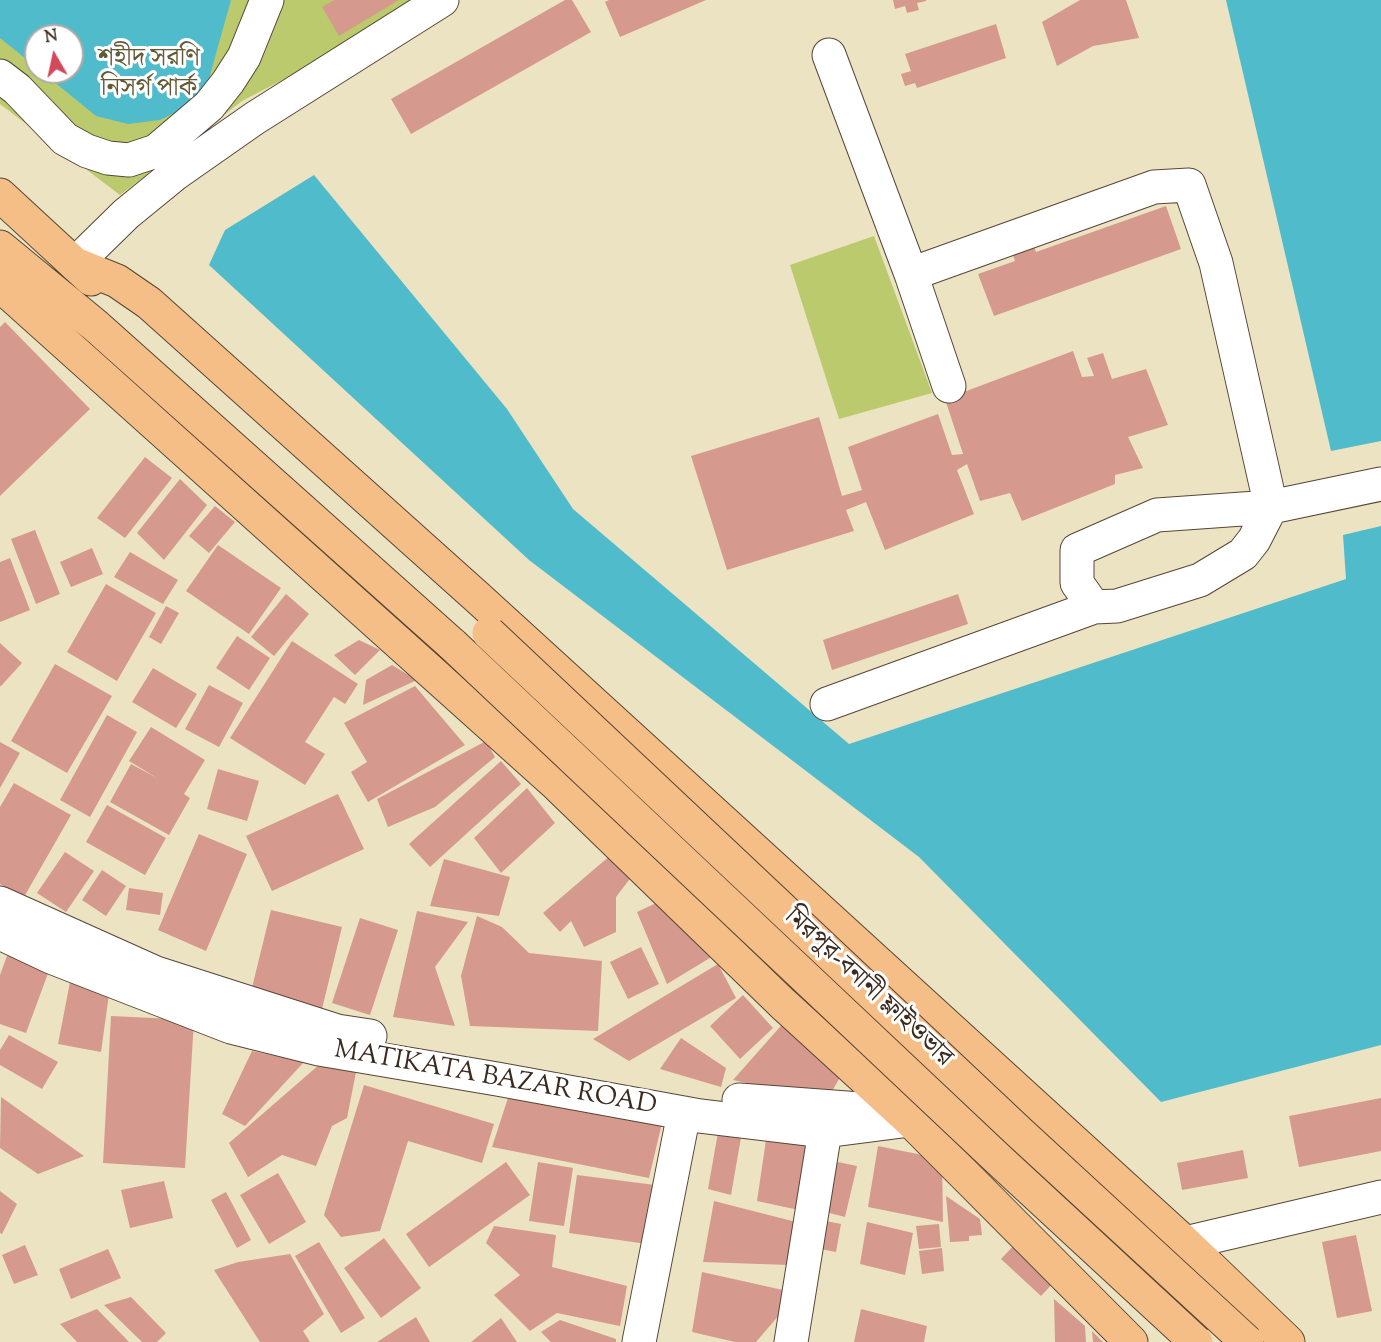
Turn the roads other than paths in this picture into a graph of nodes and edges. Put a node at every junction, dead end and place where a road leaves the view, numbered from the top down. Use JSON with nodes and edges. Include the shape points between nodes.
{"nodes":[{"id":1,"x":267,"y":0,"type":"edge"},
{"id":2,"x":442,"y":0,"type":"edge"},
{"id":3,"x":829,"y":55,"type":"dead end"},
{"id":4,"x":0,"y":76,"type":"edge"},
{"id":5,"x":0,"y":195,"type":"edge"},
{"id":6,"x":0,"y":247,"type":"edge"},
{"id":7,"x":75,"y":264,"type":"junction"},
{"id":8,"x":911,"y":274,"type":"junction"},
{"id":9,"x":0,"y":285,"type":"edge"},
{"id":10,"x":950,"y":386,"type":"dead end"},
{"id":11,"x":1381,"y":484,"type":"edge"},
{"id":12,"x":1271,"y":507,"type":"junction"},
{"id":13,"x":1094,"y":608,"type":"junction"},
{"id":14,"x":827,"y":704,"type":"dead end"},
{"id":15,"x":0,"y":903,"type":"edge"},
{"id":16,"x":0,"y":933,"type":"edge"},
{"id":17,"x":998,"y":1072,"type":"junction"},
{"id":18,"x":899,"y":1110,"type":"junction"},
{"id":19,"x":684,"y":1113,"type":"junction"},
{"id":20,"x":825,"y":1131,"type":"junction"},
{"id":21,"x":1381,"y":1197,"type":"edge"},
{"id":22,"x":1185,"y":1243,"type":"junction"},
{"id":23,"x":639,"y":1342,"type":"edge"},
{"id":24,"x":791,"y":1342,"type":"edge"},
{"id":25,"x":1131,"y":1342,"type":"edge"},
{"id":26,"x":1196,"y":1342,"type":"edge"},
{"id":27,"x":1247,"y":1342,"type":"edge"},
{"id":28,"x":1288,"y":1342,"type":"edge"}],
"edges":[{"from":1,"to":4,"type":"street","via":[[244,57],[209,106],[156,151],[129,160],[108,158],[65,139]]},
{"from":2,"to":7,"type":"street","via":[[255,118],[175,174],[126,214]]},
{"from":3,"to":8,"type":"street"},
{"from":5,"to":7,"type":"main road","name":"মিরপুর-বনানী ফ্লাইওভার"},
{"from":6,"to":26,"type":"main road","name":"মিরপুর-বনানী ফ্লাইওভার","bridge":true,"via":[[96,326],[453,645]]},
{"from":7,"to":17,"type":"main road","via":[[117,281],[149,303]]},
{"from":7,"to":27,"type":"main road","name":"মিরপুর-বনানী ফ্লাইওভার","bridge":true,"via":[[489,633]]},
{"from":8,"to":10,"type":"street"},
{"from":8,"to":12,"type":"street","via":[[1154,187],[1189,185],[1216,263]]},
{"from":9,"to":18,"type":"main road","via":[[555,783],[782,1003]]},
{"from":11,"to":12,"type":"street"},
{"from":12,"to":13,"type":"street","via":[[1243,554],[1200,580],[1117,606]]},
{"from":12,"to":13,"type":"street","via":[[1158,515],[1077,550],[1077,583]]},
{"from":13,"to":14,"type":"street"},
{"from":15,"to":18,"type":"street","name":"MATIKATA BAZAR ROAD","via":[[156,973],[336,1030],[676,1095]]},
{"from":16,"to":19,"type":"street","name":"MATIKATA BAZAR ROAD","via":[[51,957],[231,1027],[319,1049]]},
{"from":17,"to":18,"type":"street","name":"MATIKATA BAZAR ROAD"},
{"from":17,"to":22,"type":"main road"},
{"from":18,"to":20,"type":"street","name":"MATIKATA BAZAR ROAD"},
{"from":18,"to":25,"type":"main road"},
{"from":19,"to":20,"type":"street","name":"MATIKATA BAZAR ROAD"},
{"from":19,"to":23,"type":"street"},
{"from":20,"to":24,"type":"street"},
{"from":21,"to":22,"type":"street"},
{"from":22,"to":28,"type":"main road"}]}
